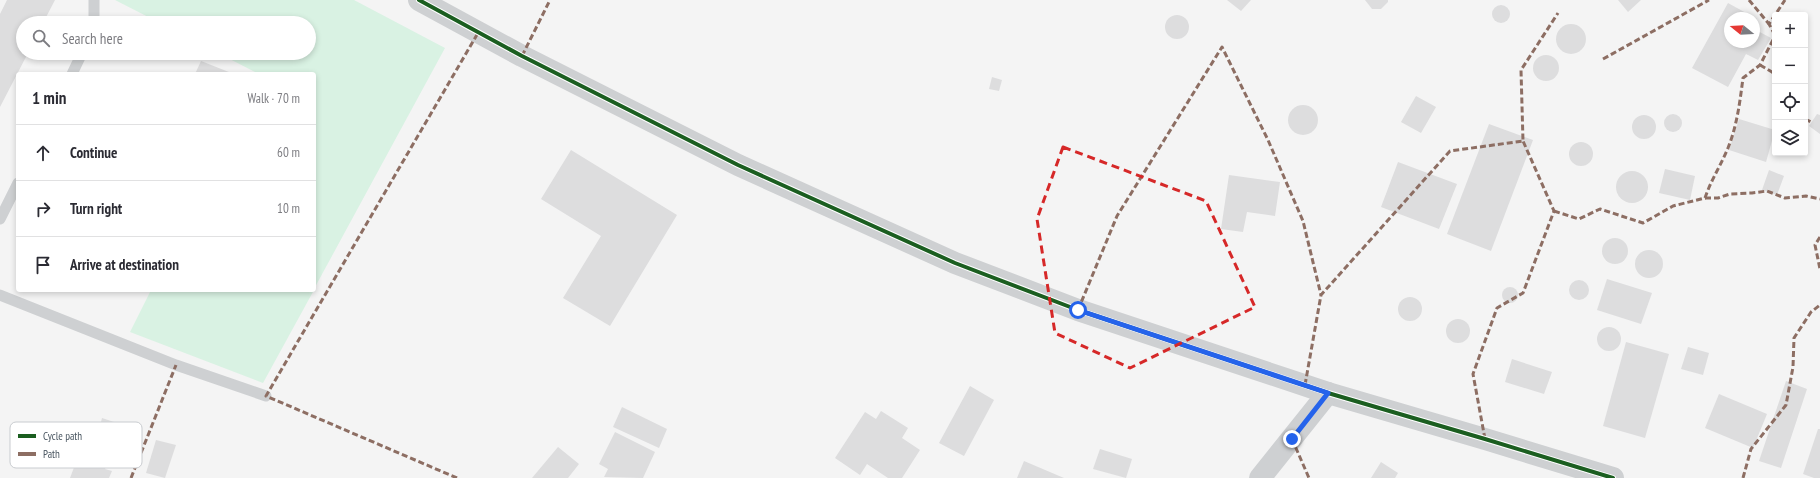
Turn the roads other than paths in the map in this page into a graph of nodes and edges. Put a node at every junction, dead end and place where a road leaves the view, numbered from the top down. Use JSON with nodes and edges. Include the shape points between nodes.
{"nodes":[{"id":1,"x":94,"y":0,"type":"edge"},
{"id":2,"x":419,"y":0,"type":"edge"},
{"id":3,"x":94,"y":16,"type":"edge"},
{"id":4,"x":79,"y":60,"type":"edge"},
{"id":5,"x":73,"y":72,"type":"edge"},
{"id":6,"x":16,"y":187,"type":"edge"},
{"id":7,"x":0,"y":219,"type":"edge"},
{"id":8,"x":0,"y":295,"type":"edge"},
{"id":9,"x":1328,"y":393,"type":"junction"},
{"id":10,"x":266,"y":396,"type":"dead end"},
{"id":11,"x":1260,"y":478,"type":"edge"},
{"id":12,"x":1613,"y":478,"type":"edge"}],
"edges":[{"from":1,"to":3,"type":"lane"},
{"from":2,"to":9,"type":"street","via":[[522,56],[738,165],[955,263],[1078,310]]},
{"from":4,"to":5,"type":"lane"},
{"from":6,"to":7,"type":"lane"},
{"from":8,"to":10,"type":"lane","via":[[176,365]]},
{"from":9,"to":11,"type":"street"},
{"from":9,"to":12,"type":"street"}]}
